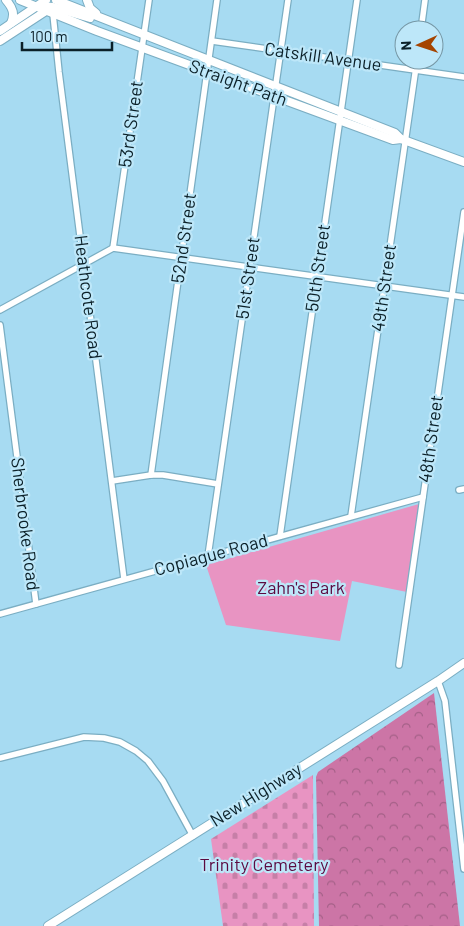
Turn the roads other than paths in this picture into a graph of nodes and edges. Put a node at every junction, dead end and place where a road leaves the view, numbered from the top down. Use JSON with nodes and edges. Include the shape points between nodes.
{"nodes":[{"id":1,"x":6,"y":0,"type":"edge"},
{"id":2,"x":20,"y":0,"type":"edge"},
{"id":3,"x":46,"y":0,"type":"edge"},
{"id":4,"x":86,"y":0,"type":"edge"},
{"id":5,"x":149,"y":0,"type":"edge"},
{"id":6,"x":217,"y":0,"type":"edge"},
{"id":7,"x":288,"y":0,"type":"edge"},
{"id":8,"x":357,"y":0,"type":"edge"},
{"id":9,"x":425,"y":0,"type":"edge"},
{"id":10,"x":56,"y":5,"type":"edge"},
{"id":11,"x":37,"y":6,"type":"junction"},
{"id":12,"x":99,"y":17,"type":"junction"},
{"id":13,"x":422,"y":20,"type":"edge"},
{"id":14,"x":11,"y":23,"type":"junction"},
{"id":15,"x":115,"y":23,"type":"junction"},
{"id":16,"x":0,"y":31,"type":"edge"},
{"id":17,"x":144,"y":34,"type":"junction"},
{"id":18,"x":0,"y":41,"type":"edge"},
{"id":19,"x":212,"y":41,"type":"junction"},
{"id":20,"x":142,"y":47,"type":"junction"},
{"id":21,"x":280,"y":51,"type":"junction"},
{"id":22,"x":209,"y":60,"type":"junction"},
{"id":23,"x":348,"y":61,"type":"junction"},
{"id":24,"x":394,"y":67,"type":"edge"},
{"id":25,"x":415,"y":70,"type":"joint"},
{"id":26,"x":207,"y":72,"type":"junction"},
{"id":27,"x":464,"y":77,"type":"edge"},
{"id":28,"x":276,"y":86,"type":"junction"},
{"id":29,"x":274,"y":96,"type":"junction"},
{"id":30,"x":341,"y":112,"type":"junction"},
{"id":31,"x":340,"y":120,"type":"junction"},
{"id":32,"x":403,"y":140,"type":"junction"},
{"id":33,"x":464,"y":162,"type":"edge"},
{"id":34,"x":464,"y":212,"type":"edge"},
{"id":35,"x":113,"y":248,"type":"junction"},
{"id":36,"x":182,"y":258,"type":"junction"},
{"id":37,"x":84,"y":264,"type":"junction"},
{"id":38,"x":250,"y":268,"type":"junction"},
{"id":39,"x":317,"y":277,"type":"junction"},
{"id":40,"x":384,"y":286,"type":"junction"},
{"id":41,"x":452,"y":296,"type":"junction"},
{"id":42,"x":464,"y":297,"type":"edge"},
{"id":43,"x":0,"y":310,"type":"edge"},
{"id":44,"x":0,"y":325,"type":"edge"},
{"id":45,"x":151,"y":475,"type":"junction"},
{"id":46,"x":112,"y":481,"type":"junction"},
{"id":47,"x":218,"y":484,"type":"junction"},
{"id":48,"x":423,"y":497,"type":"junction"},
{"id":49,"x":352,"y":516,"type":"junction"},
{"id":50,"x":280,"y":536,"type":"junction"},
{"id":51,"x":208,"y":556,"type":"junction"},
{"id":52,"x":124,"y":580,"type":"junction"},
{"id":53,"x":36,"y":604,"type":"junction"},
{"id":54,"x":0,"y":614,"type":"edge"},
{"id":55,"x":464,"y":664,"type":"edge"},
{"id":56,"x":399,"y":665,"type":"dead end"},
{"id":57,"x":438,"y":681,"type":"junction"},
{"id":58,"x":0,"y":758,"type":"edge"},
{"id":59,"x":193,"y":836,"type":"junction"},
{"id":60,"x":464,"y":868,"type":"edge"},
{"id":61,"x":48,"y":926,"type":"edge"}],
"edges":[{"from":1,"to":14,"type":"main road","via":[[13,12]]},
{"from":2,"to":11,"type":"main road","name":"Straight Path"},
{"from":3,"to":11,"type":"main road"},
{"from":4,"to":12,"type":"main road"},
{"from":5,"to":17,"type":"street","name":"53rd Street"},
{"from":6,"to":19,"type":"street","name":"52nd Street"},
{"from":7,"to":21,"type":"street","name":"51st Street"},
{"from":8,"to":23,"type":"street","name":"50th Street"},
{"from":9,"to":13,"type":"street"},
{"from":10,"to":11,"type":"main road","name":"Straight Path"},
{"from":10,"to":12,"type":"main road","name":"Straight Path"},
{"from":10,"to":15,"type":"main road","via":[[96,20]]},
{"from":10,"to":18,"type":"main road"},
{"from":10,"to":20,"type":"main road","name":"Straight Path","via":[[97,31]]},
{"from":10,"to":37,"type":"street","name":"Heathcote Road","via":[[59,72]]},
{"from":11,"to":14,"type":"main road"},
{"from":12,"to":15,"type":"main road","name":"Straight Path"},
{"from":14,"to":16,"type":"main road"},
{"from":15,"to":17,"type":"main road","name":"Straight Path"},
{"from":17,"to":20,"type":"street","name":"53rd Street"},
{"from":17,"to":22,"type":"main road","name":"Straight Path"},
{"from":19,"to":21,"type":"street","name":"Catskill Avenue"},
{"from":19,"to":22,"type":"street","name":"52nd Street"},
{"from":20,"to":26,"type":"main road","name":"Straight Path"},
{"from":20,"to":35,"type":"street","name":"53rd Street"},
{"from":21,"to":23,"type":"street","name":"Catskill Avenue"},
{"from":21,"to":28,"type":"street","name":"51st Street"},
{"from":22,"to":26,"type":"street","name":"52nd Street"},
{"from":22,"to":28,"type":"main road","name":"Straight Path"},
{"from":23,"to":24,"type":"street","name":"Catskill Avenue"},
{"from":23,"to":30,"type":"street","name":"50th Street"},
{"from":25,"to":27,"type":"street","name":"Catskill Avenue"},
{"from":25,"to":32,"type":"street","name":"49th Street"},
{"from":26,"to":29,"type":"main road","name":"Straight Path"},
{"from":26,"to":36,"type":"street","name":"52nd Street"},
{"from":28,"to":29,"type":"street","name":"51st Street"},
{"from":28,"to":30,"type":"main road","name":"Straight Path"},
{"from":29,"to":31,"type":"main road","name":"Straight Path"},
{"from":29,"to":38,"type":"street","name":"51st Street"},
{"from":30,"to":31,"type":"street","name":"50th Street"},
{"from":30,"to":32,"type":"main road","name":"Straight Path","via":[[395,133]]},
{"from":31,"to":32,"type":"main road","name":"Straight Path","via":[[393,140]]},
{"from":31,"to":39,"type":"street","name":"50th Street"},
{"from":32,"to":33,"type":"main road","name":"Straight Path"},
{"from":32,"to":40,"type":"street","name":"49th Street"},
{"from":34,"to":41,"type":"street","name":"48th Street"},
{"from":35,"to":36,"type":"street"},
{"from":35,"to":37,"type":"street"},
{"from":36,"to":38,"type":"street"},
{"from":36,"to":45,"type":"street","name":"52nd Street"},
{"from":37,"to":43,"type":"street"},
{"from":37,"to":46,"type":"street","name":"Heathcote Road"},
{"from":38,"to":39,"type":"street"},
{"from":38,"to":47,"type":"street","name":"51st Street"},
{"from":39,"to":40,"type":"street"},
{"from":39,"to":50,"type":"street","name":"50th Street"},
{"from":40,"to":41,"type":"street"},
{"from":40,"to":49,"type":"street","name":"49th Street"},
{"from":41,"to":42,"type":"street"},
{"from":41,"to":48,"type":"street","name":"48th Street"},
{"from":44,"to":53,"type":"street","name":"Sherbrooke Road"},
{"from":45,"to":46,"type":"street"},
{"from":45,"to":47,"type":"street"},
{"from":46,"to":52,"type":"street","name":"Heathcote Road"},
{"from":47,"to":51,"type":"street","name":"51st Street"},
{"from":48,"to":49,"type":"street","name":"Copiague Road"},
{"from":48,"to":56,"type":"street","name":"48th Street"},
{"from":49,"to":50,"type":"street","name":"Copiague Road"},
{"from":50,"to":51,"type":"street","name":"Copiague Road"},
{"from":51,"to":52,"type":"street","name":"Copiague Road"},
{"from":52,"to":53,"type":"street","name":"Copiague Road"},
{"from":53,"to":54,"type":"street","name":"Copiague Road"},
{"from":55,"to":57,"type":"main road","name":"New Highway"},
{"from":57,"to":59,"type":"main road","name":"New Highway"},
{"from":57,"to":60,"type":"street","via":[[445,701]]},
{"from":58,"to":59,"type":"street","via":[[84,737],[120,742],[148,761],[163,781]]},
{"from":59,"to":61,"type":"main road","name":"New Highway"}]}
